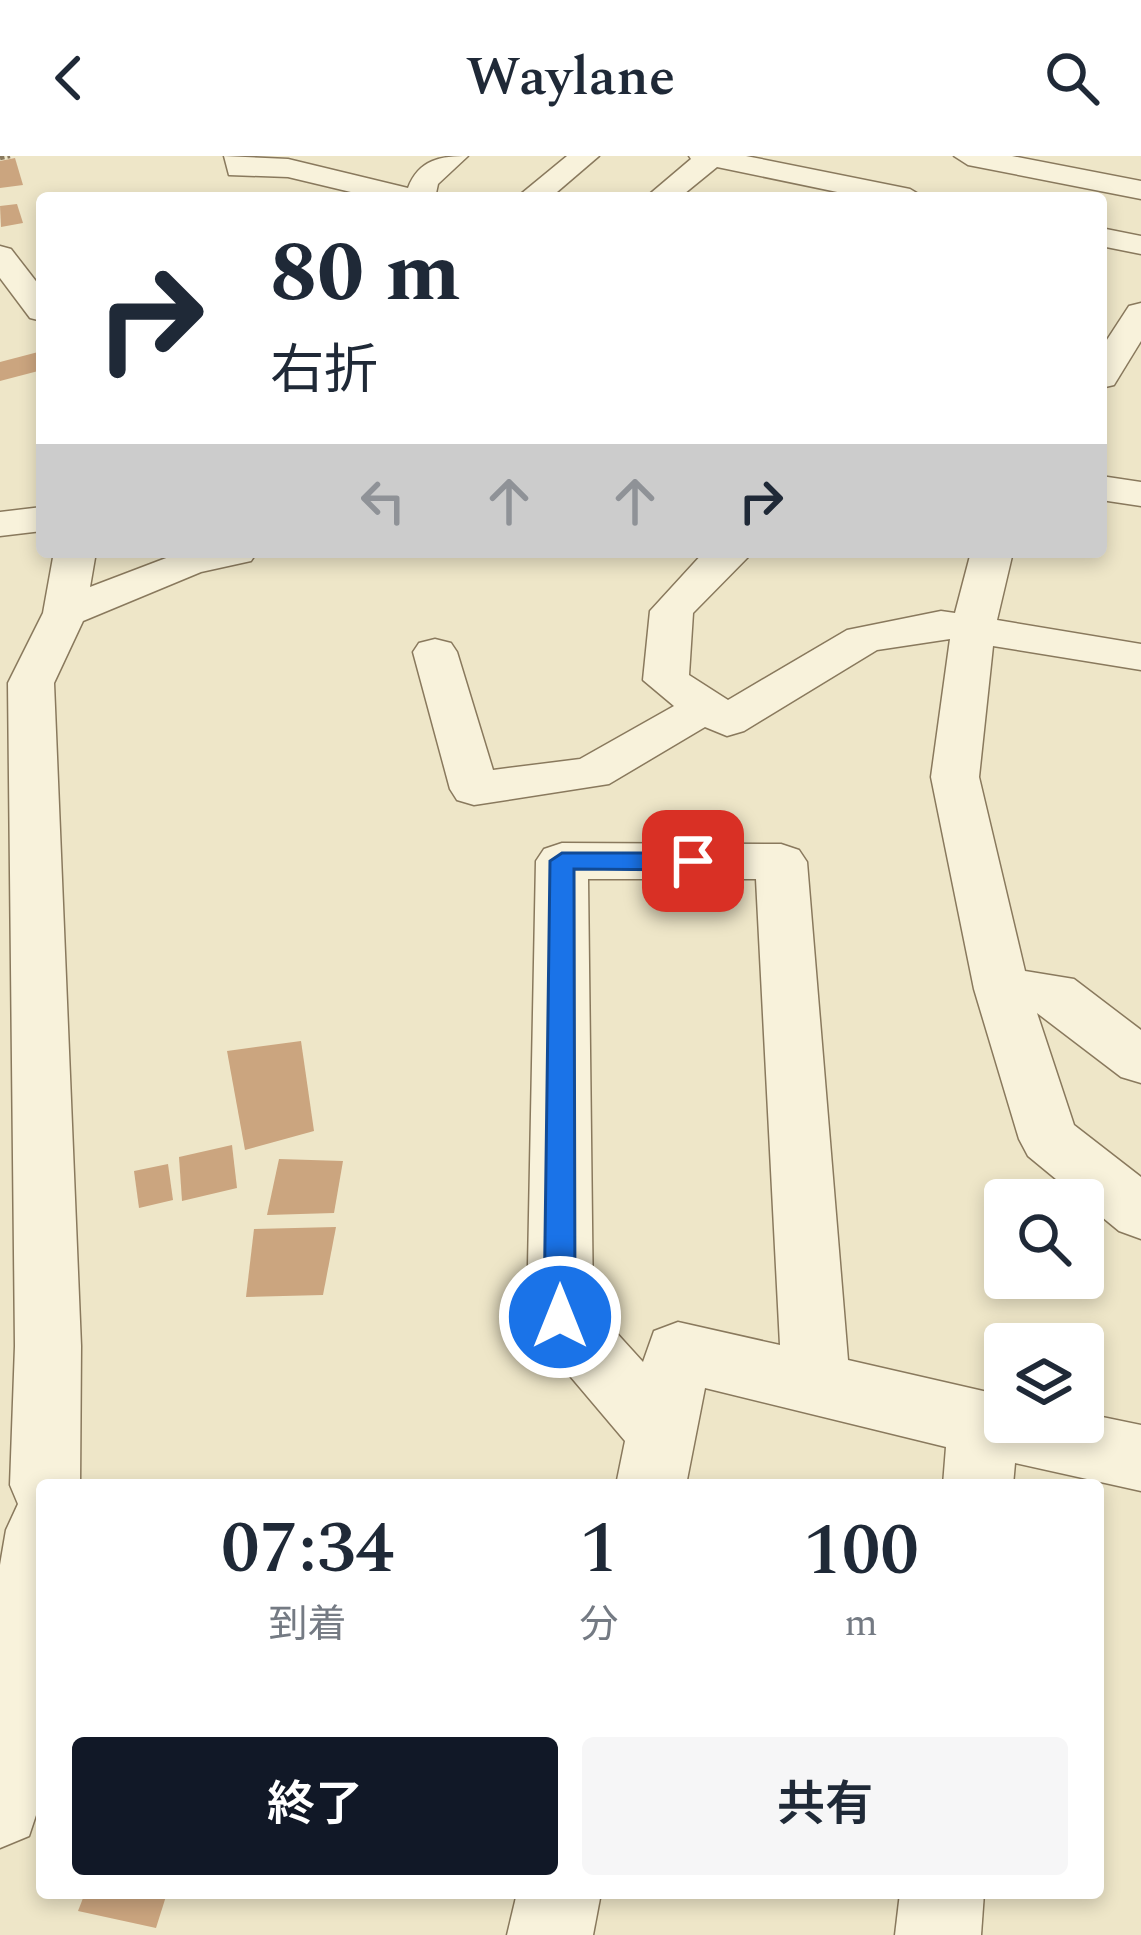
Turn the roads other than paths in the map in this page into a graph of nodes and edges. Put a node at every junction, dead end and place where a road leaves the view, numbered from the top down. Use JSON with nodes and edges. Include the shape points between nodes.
{"nodes":[{"id":1,"x":454,"y":156,"type":"edge"},
{"id":2,"x":585,"y":156,"type":"edge"},
{"id":3,"x":709,"y":156,"type":"edge"},
{"id":4,"x":970,"y":156,"type":"edge"},
{"id":5,"x":240,"y":171,"type":"edge"},
{"id":6,"x":370,"y":184,"type":"junction"},
{"id":7,"x":807,"y":189,"type":"edge"},
{"id":8,"x":1141,"y":190,"type":"edge"},
{"id":9,"x":352,"y":192,"type":"edge"},
{"id":10,"x":397,"y":192,"type":"edge"},
{"id":11,"x":419,"y":192,"type":"edge"},
{"id":12,"x":539,"y":192,"type":"edge"},
{"id":13,"x":667,"y":192,"type":"edge"},
{"id":14,"x":841,"y":192,"type":"edge"},
{"id":15,"x":934,"y":192,"type":"edge"},
{"id":16,"x":1107,"y":238,"type":"edge"},
{"id":17,"x":1141,"y":245,"type":"edge"},
{"id":18,"x":7,"y":275,"type":"edge"},
{"id":19,"x":36,"y":305,"type":"edge"},
{"id":20,"x":1141,"y":313,"type":"edge"},
{"id":21,"x":1108,"y":387,"type":"edge"},
{"id":22,"x":1107,"y":489,"type":"edge"},
{"id":23,"x":1141,"y":494,"type":"edge"},
{"id":24,"x":36,"y":520,"type":"edge"},
{"id":25,"x":0,"y":524,"type":"edge"},
{"id":26,"x":74,"y":558,"type":"edge"},
{"id":27,"x":210,"y":558,"type":"edge"},
{"id":28,"x":726,"y":558,"type":"edge"},
{"id":29,"x":978,"y":558,"type":"edge"},
{"id":30,"x":65,"y":613,"type":"junction"},
{"id":31,"x":974,"y":630,"type":"junction"},
{"id":32,"x":435,"y":652,"type":"dead end"},
{"id":33,"x":1141,"y":657,"type":"edge"},
{"id":34,"x":706,"y":707,"type":"junction"},
{"id":35,"x":18,"y":927,"type":"edge"},
{"id":36,"x":1002,"y":989,"type":"junction"},
{"id":37,"x":1141,"y":1061,"type":"edge"},
{"id":38,"x":1141,"y":1213,"type":"edge"},
{"id":39,"x":816,"y":1382,"type":"junction"},
{"id":40,"x":981,"y":1456,"type":"edge"},
{"id":41,"x":1141,"y":1458,"type":"edge"},
{"id":42,"x":657,"y":1460,"type":"edge"},
{"id":43,"x":45,"y":1479,"type":"edge"},
{"id":44,"x":36,"y":1570,"type":"edge"},
{"id":45,"x":0,"y":1807,"type":"edge"},
{"id":46,"x":558,"y":1899,"type":"edge"},
{"id":47,"x":941,"y":1899,"type":"edge"},
{"id":48,"x":550,"y":1935,"type":"edge"},
{"id":49,"x":938,"y":1935,"type":"edge"}],
"edges":[{"from":1,"to":11,"type":"street"},
{"from":2,"to":12,"type":"street"},
{"from":3,"to":7,"type":"street"},
{"from":3,"to":13,"type":"street"},
{"from":4,"to":8,"type":"street"},
{"from":4,"to":15,"type":"street"},
{"from":5,"to":6,"type":"street","via":[[288,168]]},
{"from":6,"to":9,"type":"street"},
{"from":6,"to":10,"type":"street"},
{"from":7,"to":14,"type":"street"},
{"from":16,"to":17,"type":"street"},
{"from":18,"to":19,"type":"street"},
{"from":20,"to":21,"type":"street"},
{"from":22,"to":23,"type":"street"},
{"from":24,"to":25,"type":"street"},
{"from":26,"to":30,"type":"street"},
{"from":27,"to":30,"type":"street"},
{"from":28,"to":34,"type":"street","via":[[672,611],[666,680]]},
{"from":29,"to":31,"type":"street"},
{"from":30,"to":35,"type":"street","via":[[31,682]]},
{"from":31,"to":33,"type":"street"},
{"from":31,"to":34,"type":"street","via":[[941,624],[863,639],[727,721]]},
{"from":31,"to":36,"type":"street","via":[[955,777]]},
{"from":32,"to":34,"type":"street","via":[[474,789],[592,772]]},
{"from":35,"to":43,"type":"street","via":[[48,1324]]},
{"from":36,"to":37,"type":"street","via":[[1054,994]]},
{"from":36,"to":38,"type":"street","via":[[1049,1139]]},
{"from":39,"to":40,"type":"street"},
{"from":39,"to":42,"type":"street","via":[[678,1352]]},
{"from":39,"to":42,"type":"street","via":[[781,862],[562,861],[560,1317]]},
{"from":40,"to":41,"type":"street"},
{"from":44,"to":45,"type":"street"},
{"from":46,"to":48,"type":"street"},
{"from":47,"to":49,"type":"street"}]}
